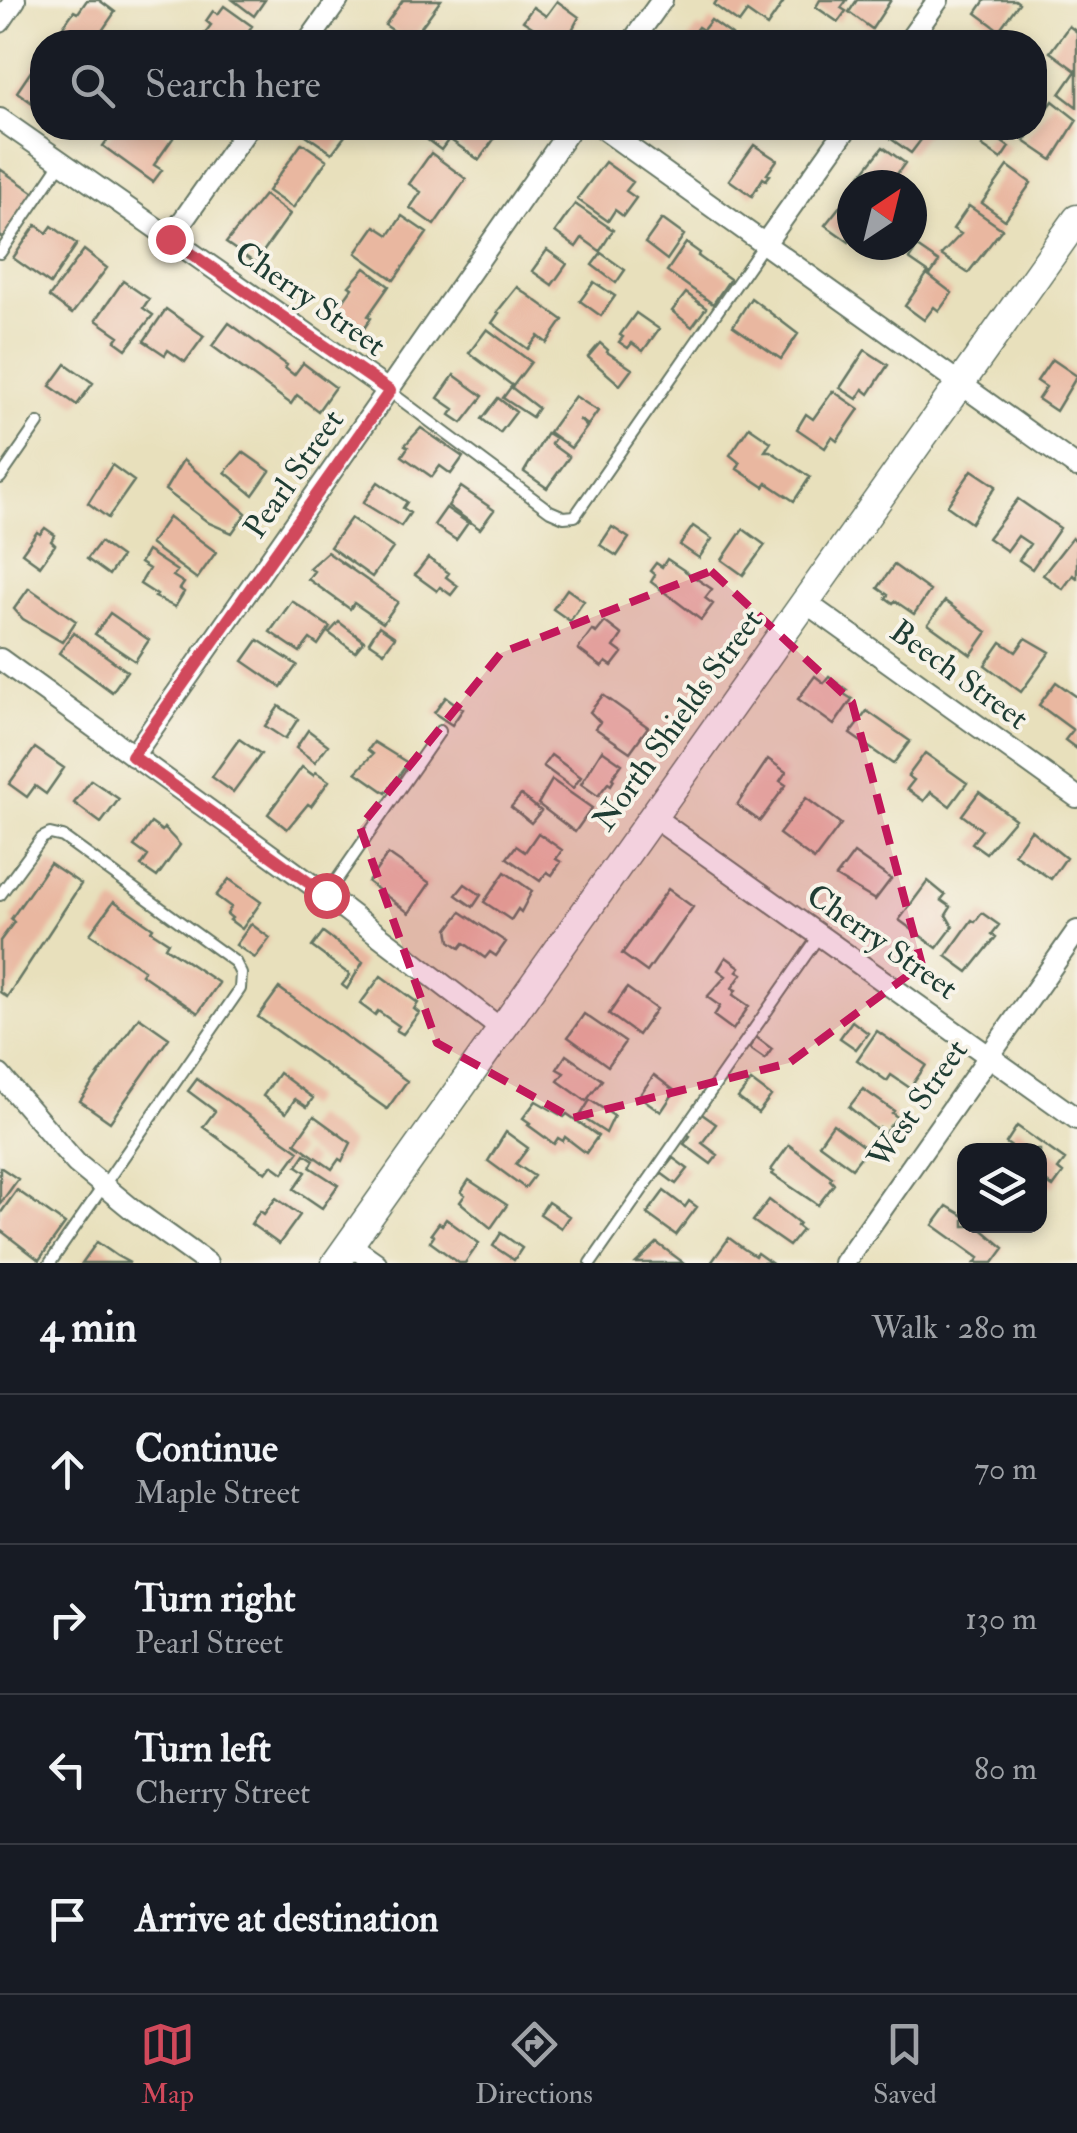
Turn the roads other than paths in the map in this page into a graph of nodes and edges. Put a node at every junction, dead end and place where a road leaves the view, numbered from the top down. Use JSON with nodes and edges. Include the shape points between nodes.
{"nodes":[{"id":1,"x":16,"y":0,"type":"edge"},
{"id":2,"x":338,"y":0,"type":"edge"},
{"id":3,"x":662,"y":0,"type":"edge"},
{"id":4,"x":938,"y":0,"type":"edge"},
{"id":5,"x":0,"y":22,"type":"edge"},
{"id":6,"x":317,"y":30,"type":"edge"},
{"id":7,"x":641,"y":30,"type":"edge"},
{"id":8,"x":917,"y":30,"type":"edge"},
{"id":9,"x":0,"y":118,"type":"edge"},
{"id":10,"x":30,"y":139,"type":"edge"},
{"id":11,"x":31,"y":140,"type":"edge"},
{"id":12,"x":240,"y":140,"type":"edge"},
{"id":13,"x":563,"y":140,"type":"edge"},
{"id":14,"x":619,"y":140,"type":"edge"},
{"id":15,"x":838,"y":140,"type":"edge"},
{"id":16,"x":62,"y":162,"type":"junction"},
{"id":17,"x":1077,"y":219,"type":"edge"},
{"id":18,"x":170,"y":239,"type":"junction"},
{"id":19,"x":766,"y":242,"type":"junction"},
{"id":20,"x":0,"y":253,"type":"edge"},
{"id":21,"x":961,"y":383,"type":"junction"},
{"id":22,"x":390,"y":391,"type":"junction"},
{"id":23,"x":38,"y":423,"type":"dead end"},
{"id":24,"x":1077,"y":467,"type":"edge"},
{"id":25,"x":0,"y":478,"type":"edge"},
{"id":26,"x":805,"y":602,"type":"junction"},
{"id":27,"x":0,"y":659,"type":"edge"},
{"id":28,"x":440,"y":732,"type":"dead end"},
{"id":29,"x":132,"y":756,"type":"junction"},
{"id":30,"x":1077,"y":797,"type":"edge"},
{"id":31,"x":652,"y":816,"type":"junction"},
{"id":32,"x":326,"y":895,"type":"junction"},
{"id":33,"x":0,"y":896,"type":"edge"},
{"id":34,"x":1077,"y":931,"type":"edge"},
{"id":35,"x":820,"y":935,"type":"junction"},
{"id":36,"x":501,"y":1028,"type":"junction"},
{"id":37,"x":989,"y":1054,"type":"junction"},
{"id":38,"x":0,"y":1076,"type":"edge"},
{"id":39,"x":1077,"y":1119,"type":"edge"},
{"id":40,"x":104,"y":1188,"type":"junction"},
{"id":41,"x":342,"y":1254,"type":"edge"},
{"id":42,"x":50,"y":1263,"type":"edge"},
{"id":43,"x":207,"y":1263,"type":"edge"},
{"id":44,"x":376,"y":1263,"type":"edge"},
{"id":45,"x":591,"y":1263,"type":"edge"},
{"id":46,"x":844,"y":1263,"type":"edge"}],
"edges":[{"from":1,"to":5,"type":"street"},
{"from":2,"to":6,"type":"street"},
{"from":3,"to":7,"type":"street"},
{"from":4,"to":8,"type":"street"},
{"from":9,"to":10,"type":"street","name":"Cherry Street"},
{"from":11,"to":16,"type":"street","name":"Cherry Street"},
{"from":12,"to":18,"type":"street"},
{"from":13,"to":22,"type":"street","name":"Pearl Street"},
{"from":14,"to":19,"type":"street"},
{"from":15,"to":19,"type":"street"},
{"from":16,"to":18,"type":"street","name":"Cherry Street"},
{"from":16,"to":20,"type":"lane"},
{"from":17,"to":21,"type":"main road","name":"North Shields Street"},
{"from":18,"to":22,"type":"street","name":"Cherry Street"},
{"from":19,"to":21,"type":"street"},
{"from":19,"to":22,"type":"lane","via":[[575,516],[550,511]]},
{"from":21,"to":24,"type":"street"},
{"from":21,"to":26,"type":"main road","name":"North Shields Street"},
{"from":22,"to":29,"type":"street","name":"Pearl Street"},
{"from":23,"to":25,"type":"lane"},
{"from":26,"to":30,"type":"street","name":"Beech Street"},
{"from":26,"to":31,"type":"main road","name":"North Shields Street"},
{"from":27,"to":29,"type":"street"},
{"from":28,"to":32,"type":"lane"},
{"from":29,"to":32,"type":"street"},
{"from":31,"to":35,"type":"street","name":"Cherry Street"},
{"from":31,"to":36,"type":"main road","name":"North Shields Street"},
{"from":32,"to":36,"type":"street"},
{"from":33,"to":40,"type":"lane","via":[[42,838],[63,837],[235,962],[241,974],[240,989]]},
{"from":34,"to":37,"type":"street","name":"West Street"},
{"from":35,"to":37,"type":"street","name":"Cherry Street"},
{"from":35,"to":45,"type":"lane"},
{"from":36,"to":41,"type":"main road","name":"North Shields Street"},
{"from":37,"to":39,"type":"street","name":"Cherry Street"},
{"from":37,"to":46,"type":"street","name":"West Street"},
{"from":38,"to":40,"type":"street"},
{"from":40,"to":42,"type":"lane"},
{"from":40,"to":43,"type":"street"},
{"from":41,"to":44,"type":"street"}]}
